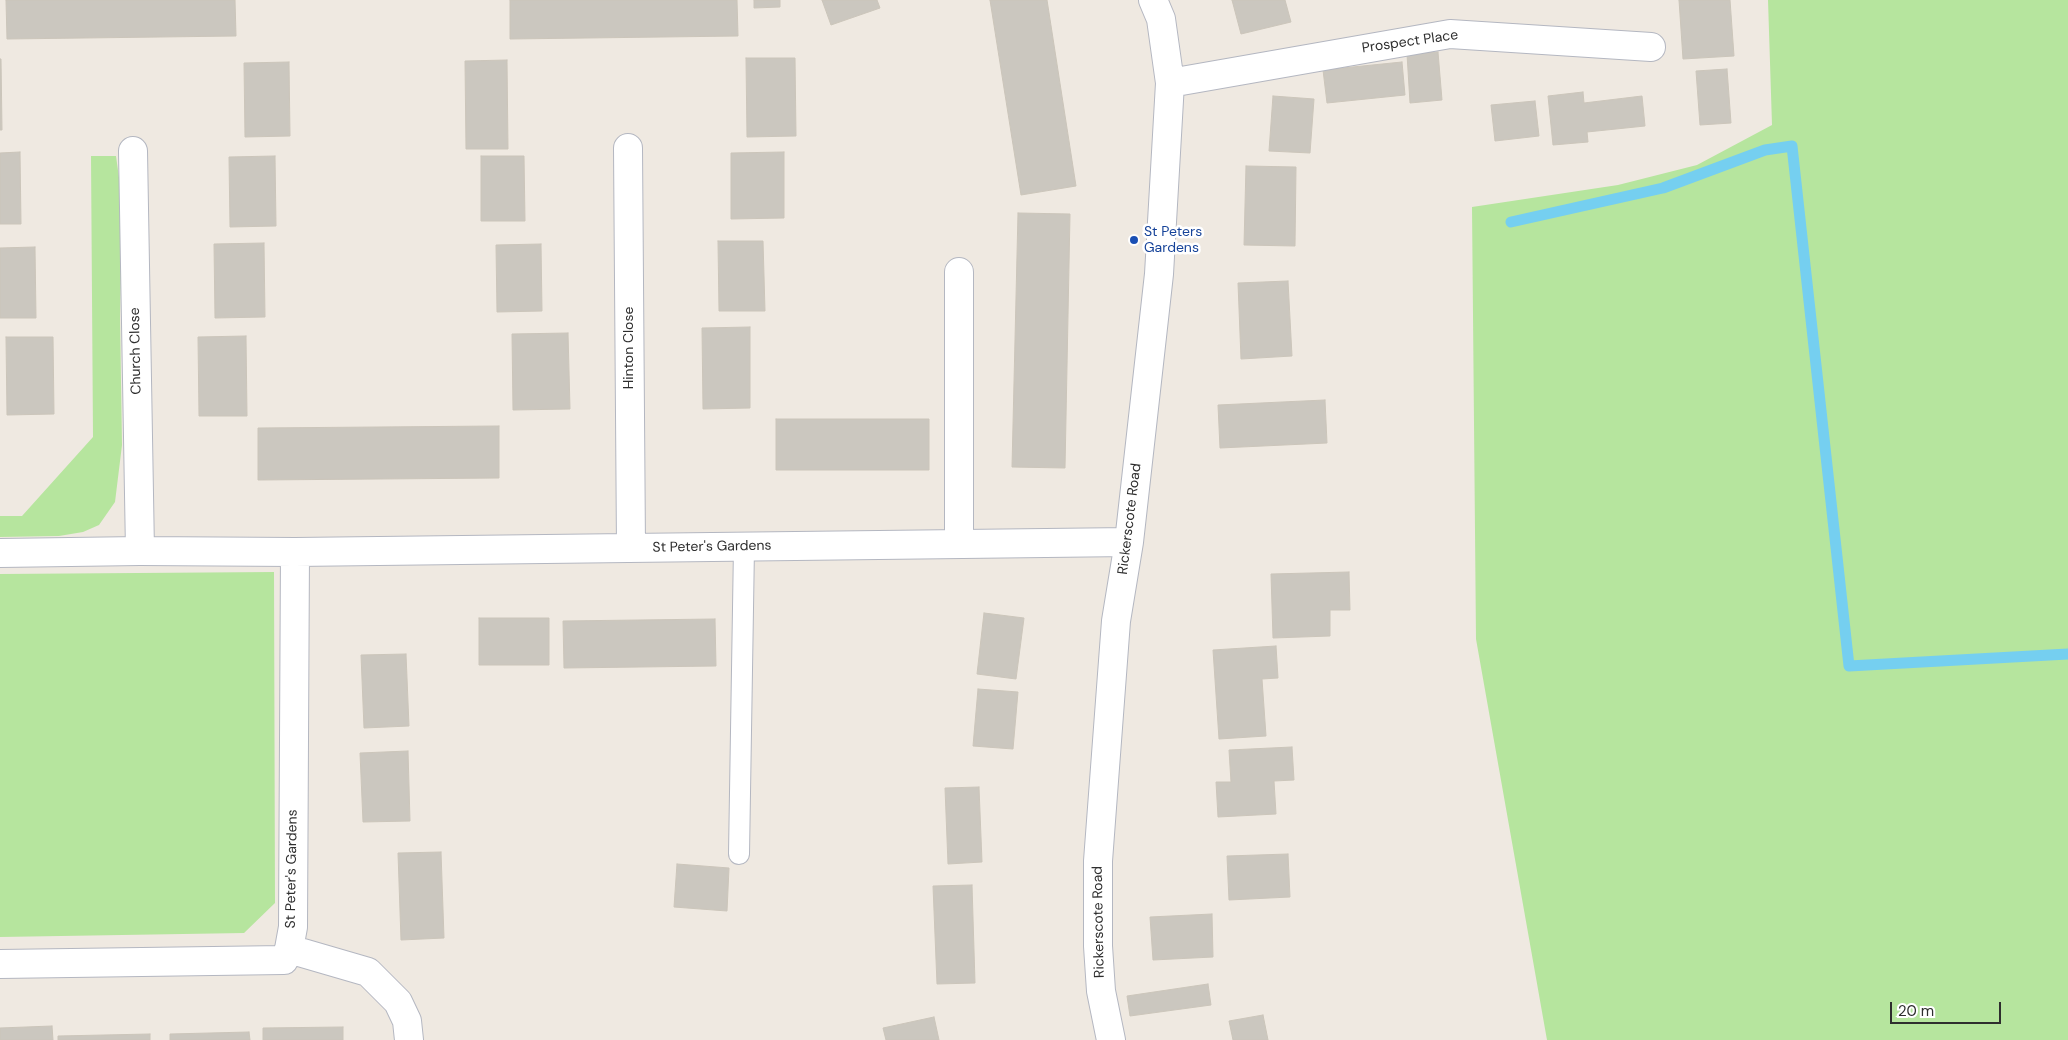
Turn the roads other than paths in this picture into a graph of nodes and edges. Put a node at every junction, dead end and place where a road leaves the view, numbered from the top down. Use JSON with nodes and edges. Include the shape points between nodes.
{"nodes":[{"id":1,"x":1153,"y":0,"type":"edge"},
{"id":2,"x":1651,"y":47,"type":"dead end"},
{"id":3,"x":1170,"y":83,"type":"junction"},
{"id":4,"x":628,"y":148,"type":"dead end"},
{"id":5,"x":133,"y":151,"type":"dead end"},
{"id":6,"x":959,"y":272,"type":"dead end"},
{"id":7,"x":1129,"y":542,"type":"junction"},
{"id":8,"x":959,"y":544,"type":"junction"},
{"id":9,"x":744,"y":547,"type":"junction"},
{"id":10,"x":631,"y":548,"type":"junction"},
{"id":11,"x":140,"y":551,"type":"junction"},
{"id":12,"x":295,"y":552,"type":"junction"},
{"id":13,"x":0,"y":553,"type":"edge"},
{"id":14,"x":739,"y":854,"type":"dead end"},
{"id":15,"x":289,"y":949,"type":"junction"},
{"id":16,"x":0,"y":964,"type":"edge"},
{"id":17,"x":409,"y":1040,"type":"edge"},
{"id":18,"x":1111,"y":1040,"type":"edge"}],
"edges":[{"from":1,"to":3,"type":"street","name":"Rickerscote Road","via":[[1161,19]]},
{"from":2,"to":3,"type":"street","name":"Prospect Place","via":[[1450,34]]},
{"from":3,"to":7,"type":"street","name":"Rickerscote Road","via":[[1159,274]]},
{"from":4,"to":10,"type":"street","name":"Hinton Close"},
{"from":5,"to":11,"type":"street","name":"Church Close"},
{"from":6,"to":8,"type":"street"},
{"from":7,"to":8,"type":"street","name":"St Peter's Gardens"},
{"from":7,"to":18,"type":"street","name":"Rickerscote Road","via":[[1116,621],[1098,861],[1101,991]]},
{"from":8,"to":9,"type":"street","name":"St Peter's Gardens"},
{"from":9,"to":10,"type":"street","name":"St Peter's Gardens"},
{"from":9,"to":14,"type":"lane"},
{"from":10,"to":12,"type":"street","name":"St Peter's Gardens"},
{"from":11,"to":12,"type":"street","name":"St Peter's Gardens"},
{"from":11,"to":13,"type":"street","name":"St Peter's Gardens"},
{"from":12,"to":15,"type":"street","name":"St Peter's Gardens","via":[[293,927]]},
{"from":15,"to":16,"type":"street","name":"St Peter's Gardens","via":[[284,960]]},
{"from":15,"to":17,"type":"street","via":[[368,972],[398,1002],[407,1021]]}]}
